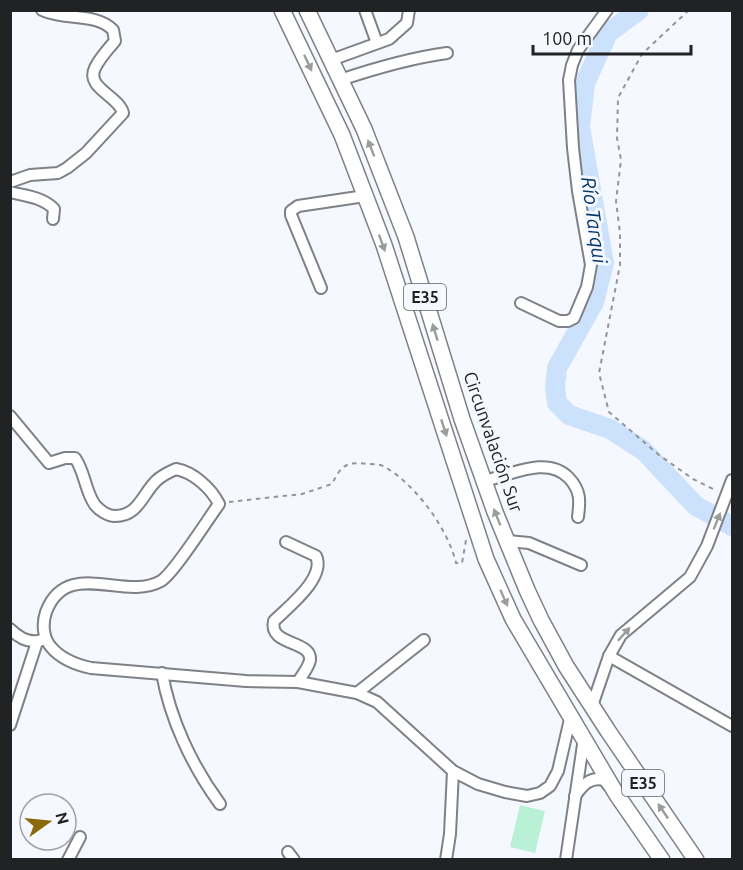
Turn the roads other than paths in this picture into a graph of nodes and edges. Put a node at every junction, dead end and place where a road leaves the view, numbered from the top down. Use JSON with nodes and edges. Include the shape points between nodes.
{"nodes":[{"id":1,"x":42,"y":10,"type":"edge"},
{"id":2,"x":282,"y":10,"type":"edge"},
{"id":3,"x":307,"y":10,"type":"edge"},
{"id":4,"x":365,"y":10,"type":"edge"},
{"id":5,"x":410,"y":10,"type":"edge"},
{"id":6,"x":607,"y":10,"type":"edge"},
{"id":7,"x":377,"y":43,"type":"junction"},
{"id":8,"x":447,"y":53,"type":"dead end"},
{"id":9,"x":331,"y":60,"type":"junction"},
{"id":10,"x":340,"y":80,"type":"junction"},
{"id":11,"x":10,"y":182,"type":"edge"},
{"id":12,"x":10,"y":192,"type":"edge"},
{"id":13,"x":365,"y":196,"type":"junction"},
{"id":14,"x":53,"y":219,"type":"dead end"},
{"id":15,"x":321,"y":288,"type":"dead end"},
{"id":16,"x":521,"y":303,"type":"dead end"},
{"id":17,"x":10,"y":416,"type":"edge"},
{"id":18,"x":732,"y":480,"type":"edge"},
{"id":19,"x":484,"y":482,"type":"junction"},
{"id":20,"x":578,"y":518,"type":"dead end"},
{"id":21,"x":507,"y":541,"type":"junction"},
{"id":22,"x":286,"y":542,"type":"dead end"},
{"id":23,"x":581,"y":565,"type":"dead end"},
{"id":24,"x":10,"y":628,"type":"edge"},
{"id":25,"x":41,"y":640,"type":"junction"},
{"id":26,"x":424,"y":640,"type":"dead end"},
{"id":27,"x":609,"y":656,"type":"junction"},
{"id":28,"x":162,"y":673,"type":"junction"},
{"id":29,"x":298,"y":682,"type":"junction"},
{"id":30,"x":357,"y":693,"type":"junction"},
{"id":31,"x":592,"y":706,"type":"junction"},
{"id":32,"x":571,"y":715,"type":"junction"},
{"id":33,"x":10,"y":725,"type":"edge"},
{"id":34,"x":732,"y":726,"type":"edge"},
{"id":35,"x":584,"y":738,"type":"junction"},
{"id":36,"x":453,"y":771,"type":"junction"},
{"id":37,"x":617,"y":795,"type":"junction"},
{"id":38,"x":575,"y":796,"type":"junction"},
{"id":39,"x":220,"y":804,"type":"dead end"},
{"id":40,"x":80,"y":837,"type":"dead end"},
{"id":41,"x":68,"y":860,"type":"edge"},
{"id":42,"x":446,"y":860,"type":"edge"},
{"id":43,"x":567,"y":860,"type":"edge"},
{"id":44,"x":662,"y":860,"type":"edge"},
{"id":45,"x":696,"y":860,"type":"edge"}],
"edges":[{"from":1,"to":11,"type":"street","via":[[62,17],[100,21],[113,30],[115,41],[94,68],[93,76],[96,85],[117,101],[123,113],[67,168]]},
{"from":2,"to":13,"type":"highway","number":"E35","one_way":true,"via":[[342,135]]},
{"from":3,"to":9,"type":"highway","name":"Circunvalación Sur","number":"E35"},
{"from":4,"to":7,"type":"street"},
{"from":5,"to":7,"type":"street","via":[[407,23],[389,39]]},
{"from":6,"to":16,"type":"street","via":[[578,50],[569,80],[578,191],[591,265],[587,287],[574,318],[568,321],[559,321]]},
{"from":7,"to":9,"type":"street"},
{"from":8,"to":10,"type":"street","via":[[381,66]]},
{"from":9,"to":10,"type":"highway","name":"Circunvalación Sur","number":"E35"},
{"from":19,"to":10,"type":"highway","name":"Circunvalación Sur","number":"E35","one_way":true,"via":[[406,237],[364,129]]},
{"from":12,"to":14,"type":"street","via":[[50,205],[54,209]]},
{"from":13,"to":15,"type":"street","via":[[298,206],[291,211]]},
{"from":13,"to":32,"type":"highway","number":"E35","one_way":true,"via":[[486,559],[513,619]]},
{"from":17,"to":25,"type":"street","via":[[49,464],[75,458],[96,507],[109,516],[132,513],[157,480],[176,469],[186,471],[207,487],[219,504],[163,580],[139,588],[81,583],[62,590],[50,601]]},
{"from":27,"to":18,"type":"street","one_way":true,"via":[[621,635],[690,577],[707,546]]},
{"from":19,"to":20,"type":"street","via":[[527,469],[559,470],[579,491]]},
{"from":21,"to":19,"type":"highway","name":"Circunvalación Sur","number":"E35","one_way":true},
{"from":21,"to":23,"type":"street","via":[[529,543]]},
{"from":21,"to":31,"type":"highway","name":"Circunvalación Sur","number":"E35","via":[[541,620]]},
{"from":22,"to":29,"type":"street","via":[[316,556],[319,562],[310,585],[273,624],[280,637],[309,654],[309,663]]},
{"from":24,"to":25,"type":"street","via":[[26,640]]},
{"from":25,"to":28,"type":"street","via":[[75,664]]},
{"from":25,"to":33,"type":"street"},
{"from":26,"to":30,"type":"street"},
{"from":27,"to":31,"type":"street"},
{"from":27,"to":34,"type":"street"},
{"from":28,"to":29,"type":"street"},
{"from":28,"to":39,"type":"street","via":[[165,695],[184,742]]},
{"from":29,"to":30,"type":"street"},
{"from":30,"to":36,"type":"street","via":[[377,702]]},
{"from":45,"to":31,"type":"highway","name":"Circunvalación Sur","number":"E35","one_way":true},
{"from":32,"to":35,"type":"highway","number":"E35"},
{"from":32,"to":36,"type":"street","via":[[558,771],[550,786],[540,793],[527,796],[505,792]]},
{"from":35,"to":37,"type":"highway","number":"E35"},
{"from":35,"to":38,"type":"street"},
{"from":36,"to":42,"type":"street"},
{"from":37,"to":38,"type":"street","via":[[599,778],[588,782]]},
{"from":37,"to":44,"type":"highway","number":"E35"},
{"from":38,"to":43,"type":"street"},
{"from":40,"to":41,"type":"street"}]}
